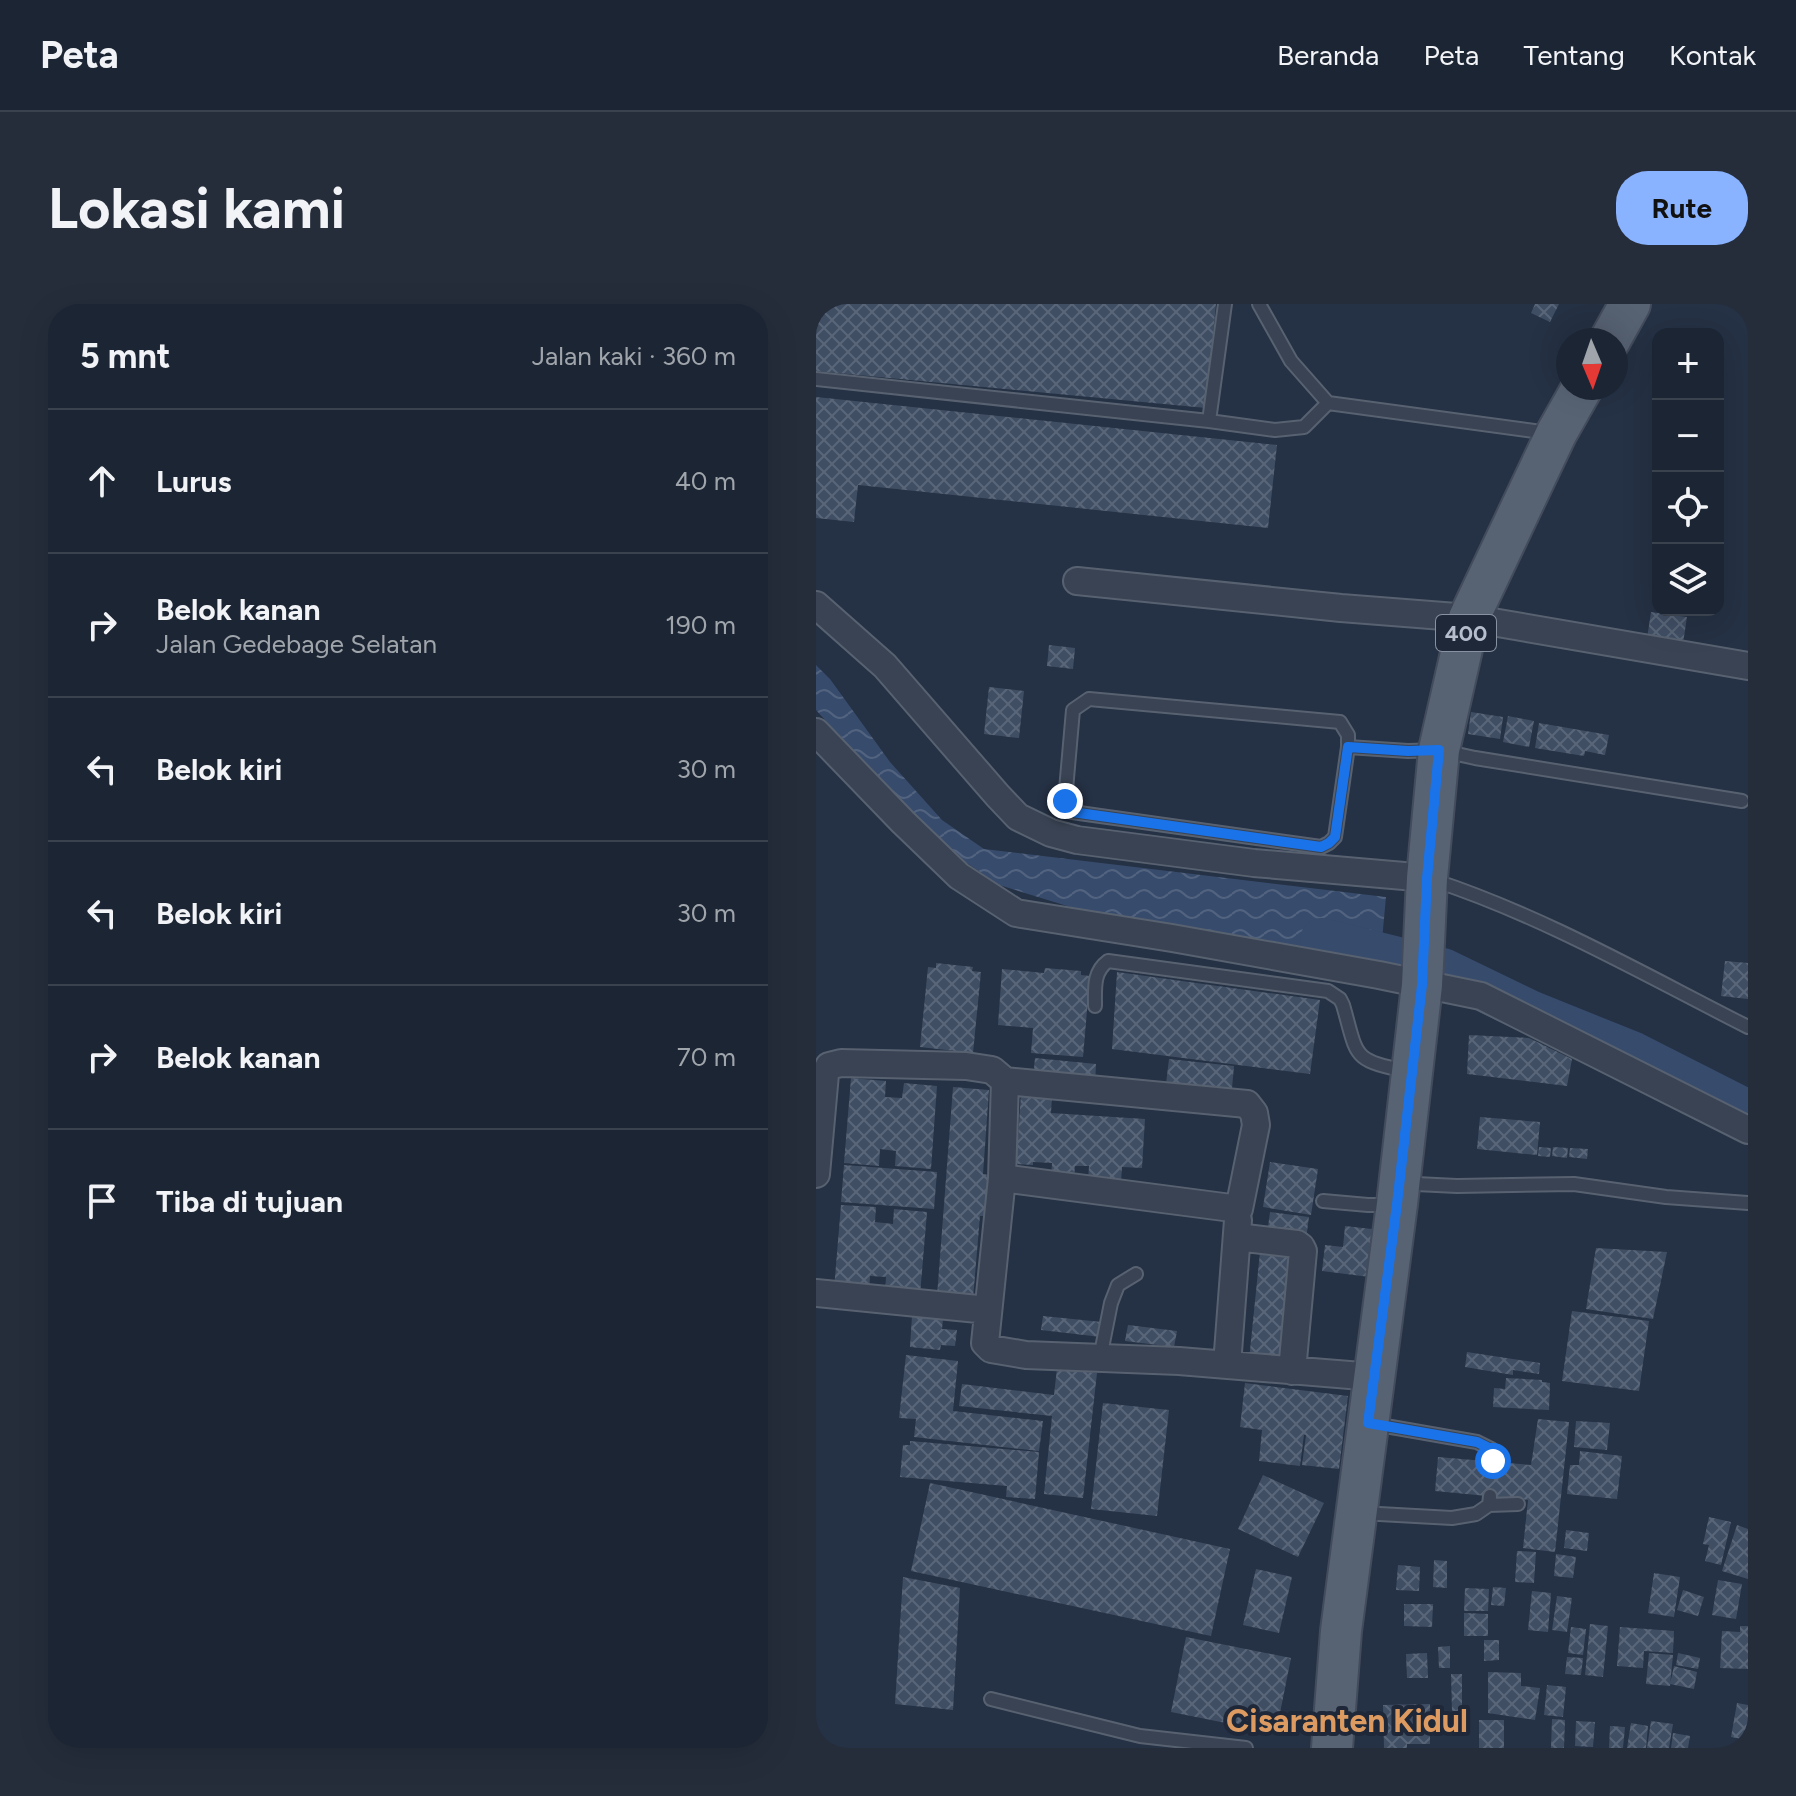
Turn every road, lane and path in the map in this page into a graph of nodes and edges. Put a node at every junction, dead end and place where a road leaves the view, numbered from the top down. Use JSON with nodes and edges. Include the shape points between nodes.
{"nodes":[{"id":1,"x":1225,"y":304,"type":"edge"},
{"id":2,"x":1259,"y":304,"type":"edge"},
{"id":3,"x":1630,"y":304,"type":"edge"},
{"id":4,"x":1617,"y":328,"type":"edge"},
{"id":5,"x":816,"y":379,"type":"edge"},
{"id":6,"x":1575,"y":400,"type":"edge"},
{"id":7,"x":1328,"y":403,"type":"junction"},
{"id":8,"x":1209,"y":421,"type":"junction"},
{"id":9,"x":1556,"y":434,"type":"junction"},
{"id":10,"x":1077,"y":581,"type":"dead end"},
{"id":11,"x":816,"y":605,"type":"edge"},
{"id":12,"x":1469,"y":618,"type":"junction"},
{"id":13,"x":1748,"y":666,"type":"edge"},
{"id":14,"x":816,"y":732,"type":"edge"},
{"id":15,"x":1348,"y":747,"type":"junction"},
{"id":16,"x":1439,"y":750,"type":"junction"},
{"id":17,"x":1742,"y":801,"type":"dead end"},
{"id":18,"x":1427,"y":889,"type":"junction"},
{"id":19,"x":1422,"y":981,"type":"junction"},
{"id":20,"x":1095,"y":1006,"type":"dead end"},
{"id":21,"x":1748,"y":1027,"type":"edge"},
{"id":22,"x":1411,"y":1072,"type":"junction"},
{"id":23,"x":1005,"y":1081,"type":"junction"},
{"id":24,"x":1748,"y":1130,"type":"edge"},
{"id":25,"x":816,"y":1174,"type":"edge"},
{"id":26,"x":1002,"y":1178,"type":"junction"},
{"id":27,"x":1398,"y":1196,"type":"junction"},
{"id":28,"x":1323,"y":1201,"type":"dead end"},
{"id":29,"x":1748,"y":1203,"type":"edge"},
{"id":30,"x":1239,"y":1209,"type":"junction"},
{"id":31,"x":1237,"y":1237,"type":"junction"},
{"id":32,"x":1136,"y":1274,"type":"dead end"},
{"id":33,"x":816,"y":1293,"type":"edge"},
{"id":34,"x":988,"y":1310,"type":"junction"},
{"id":35,"x":1100,"y":1358,"type":"junction"},
{"id":36,"x":1227,"y":1365,"type":"junction"},
{"id":37,"x":1292,"y":1371,"type":"junction"},
{"id":38,"x":1374,"y":1377,"type":"junction"},
{"id":39,"x":1368,"y":1423,"type":"junction"},
{"id":40,"x":1493,"y":1461,"type":"dead end"},
{"id":41,"x":1518,"y":1504,"type":"dead end"},
{"id":42,"x":1356,"y":1512,"type":"junction"},
{"id":43,"x":991,"y":1699,"type":"dead end"},
{"id":44,"x":1246,"y":1748,"type":"edge"},
{"id":45,"x":1332,"y":1748,"type":"edge"}],
"edges":[{"from":1,"to":8,"type":"lane"},
{"from":2,"to":7,"type":"lane","via":[[1291,361]]},
{"from":3,"to":4,"type":"main road"},
{"from":5,"to":8,"type":"lane"},
{"from":6,"to":9,"type":"main road","number":"400"},
{"from":7,"to":8,"type":"lane","via":[[1304,427],[1275,430]]},
{"from":7,"to":9,"type":"lane"},
{"from":9,"to":12,"type":"main road","number":"400"},
{"from":10,"to":12,"type":"street"},
{"from":11,"to":18,"type":"street","via":[[885,666],[1018,817],[1051,833]]},
{"from":12,"to":13,"type":"street"},
{"from":12,"to":16,"type":"main road","number":"400"},
{"from":14,"to":19,"type":"street","via":[[959,876],[1016,913]]},
{"from":15,"to":15,"type":"lane","via":[[1335,837],[1321,847],[1072,812],[1065,801],[1073,710],[1089,699],[1340,722]]},
{"from":15,"to":16,"type":"lane"},
{"from":16,"to":17,"type":"lane"},
{"from":16,"to":18,"type":"main road","number":"400"},
{"from":18,"to":19,"type":"main road","number":"400"},
{"from":18,"to":21,"type":"lane","via":[[1481,896]]},
{"from":19,"to":22,"type":"main road","number":"400"},
{"from":19,"to":24,"type":"street","via":[[1481,996]]},
{"from":20,"to":22,"type":"lane","via":[[1096,976],[1108,961],[1328,991],[1340,999],[1364,1059]]},
{"from":22,"to":27,"type":"main road","number":"400"},
{"from":23,"to":25,"type":"street","via":[[992,1070],[966,1066],[829,1066]]},
{"from":23,"to":26,"type":"street"},
{"from":23,"to":30,"type":"street","via":[[1247,1104],[1256,1125]]},
{"from":26,"to":30,"type":"street"},
{"from":26,"to":34,"type":"street"},
{"from":27,"to":28,"type":"lane","via":[[1368,1205]]},
{"from":27,"to":29,"type":"lane","via":[[1416,1184],[1574,1184]]},
{"from":27,"to":38,"type":"main road","number":"400"},
{"from":30,"to":31,"type":"street"},
{"from":31,"to":36,"type":"street"},
{"from":31,"to":37,"type":"street","via":[[1297,1244],[1303,1251]]},
{"from":32,"to":35,"type":"lane","via":[[1118,1285]]},
{"from":33,"to":34,"type":"street"},
{"from":34,"to":35,"type":"street","via":[[985,1343],[991,1349]]},
{"from":35,"to":36,"type":"street"},
{"from":36,"to":37,"type":"street"},
{"from":37,"to":38,"type":"street"},
{"from":38,"to":39,"type":"main road","number":"400"},
{"from":39,"to":40,"type":"lane","via":[[1477,1442],[1491,1449]]},
{"from":39,"to":42,"type":"main road","number":"400"},
{"from":41,"to":42,"type":"lane","via":[[1489,1500],[1476,1514],[1452,1518]]},
{"from":42,"to":45,"type":"main road","number":"400"},
{"from":43,"to":44,"type":"lane","via":[[1140,1736]]}]}
